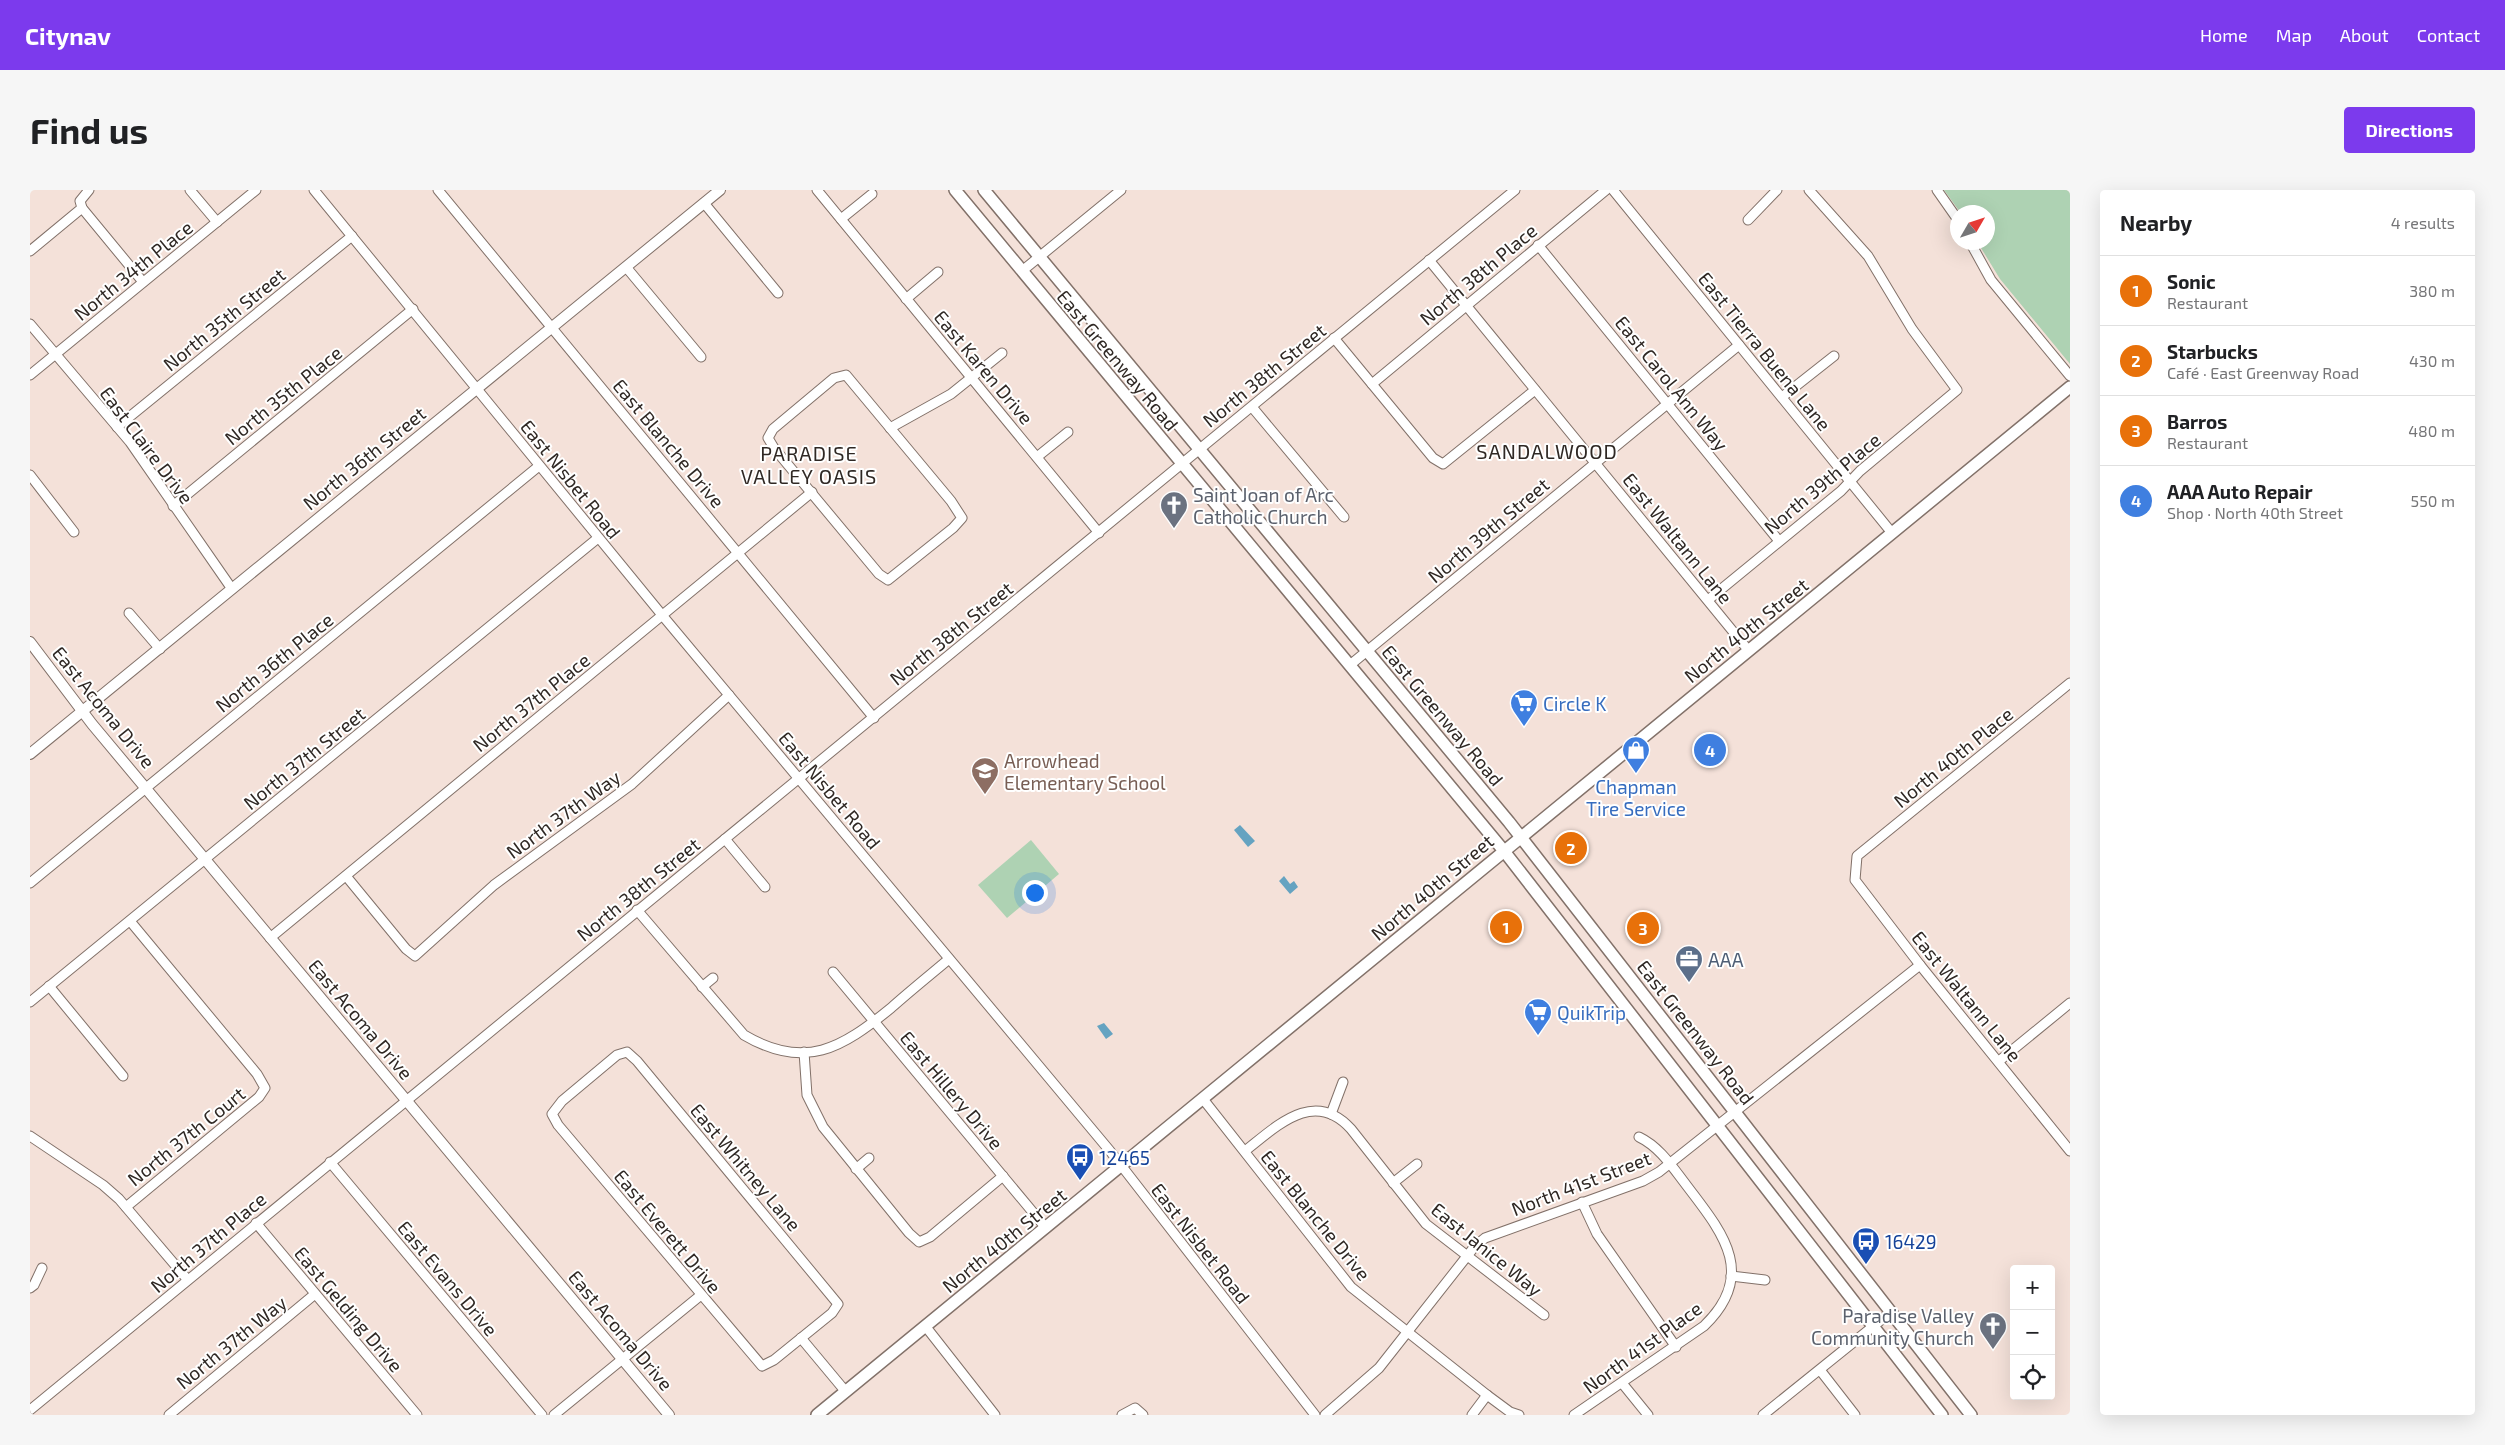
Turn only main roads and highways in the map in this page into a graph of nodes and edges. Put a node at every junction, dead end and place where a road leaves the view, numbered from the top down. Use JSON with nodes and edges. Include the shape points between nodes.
{"nodes":[{"id":1,"x":955,"y":190,"type":"edge"},
{"id":2,"x":984,"y":190,"type":"edge"},
{"id":3,"x":2070,"y":387,"type":"edge"},
{"id":4,"x":1273,"y":537,"type":"junction"},
{"id":5,"x":1255,"y":552,"type":"junction"},
{"id":6,"x":1521,"y":837,"type":"junction"},
{"id":7,"x":1504,"y":850,"type":"junction"},
{"id":8,"x":1821,"y":1222,"type":"junction"},
{"id":9,"x":1803,"y":1236,"type":"junction"},
{"id":10,"x":817,"y":1415,"type":"edge"},
{"id":11,"x":1942,"y":1415,"type":"edge"},
{"id":12,"x":1971,"y":1415,"type":"edge"}],
"edges":[{"from":1,"to":5,"type":"main road","name":"East Greenway Road"},
{"from":2,"to":4,"type":"main road","name":"East Greenway Road"},
{"from":3,"to":6,"type":"main road","name":"North 40th Street"},
{"from":4,"to":5,"type":"main road"},
{"from":4,"to":6,"type":"main road","name":"East Greenway Road"},
{"from":5,"to":7,"type":"main road","name":"East Greenway Road"},
{"from":6,"to":7,"type":"main road","name":"North 40th Street"},
{"from":6,"to":8,"type":"main road","name":"East Greenway Road"},
{"from":7,"to":9,"type":"main road","name":"East Greenway Road"},
{"from":7,"to":10,"type":"main road","name":"North 40th Street"},
{"from":8,"to":9,"type":"main road"},
{"from":8,"to":12,"type":"main road","name":"East Greenway Road"},
{"from":9,"to":11,"type":"main road","name":"East Greenway Road"}]}
